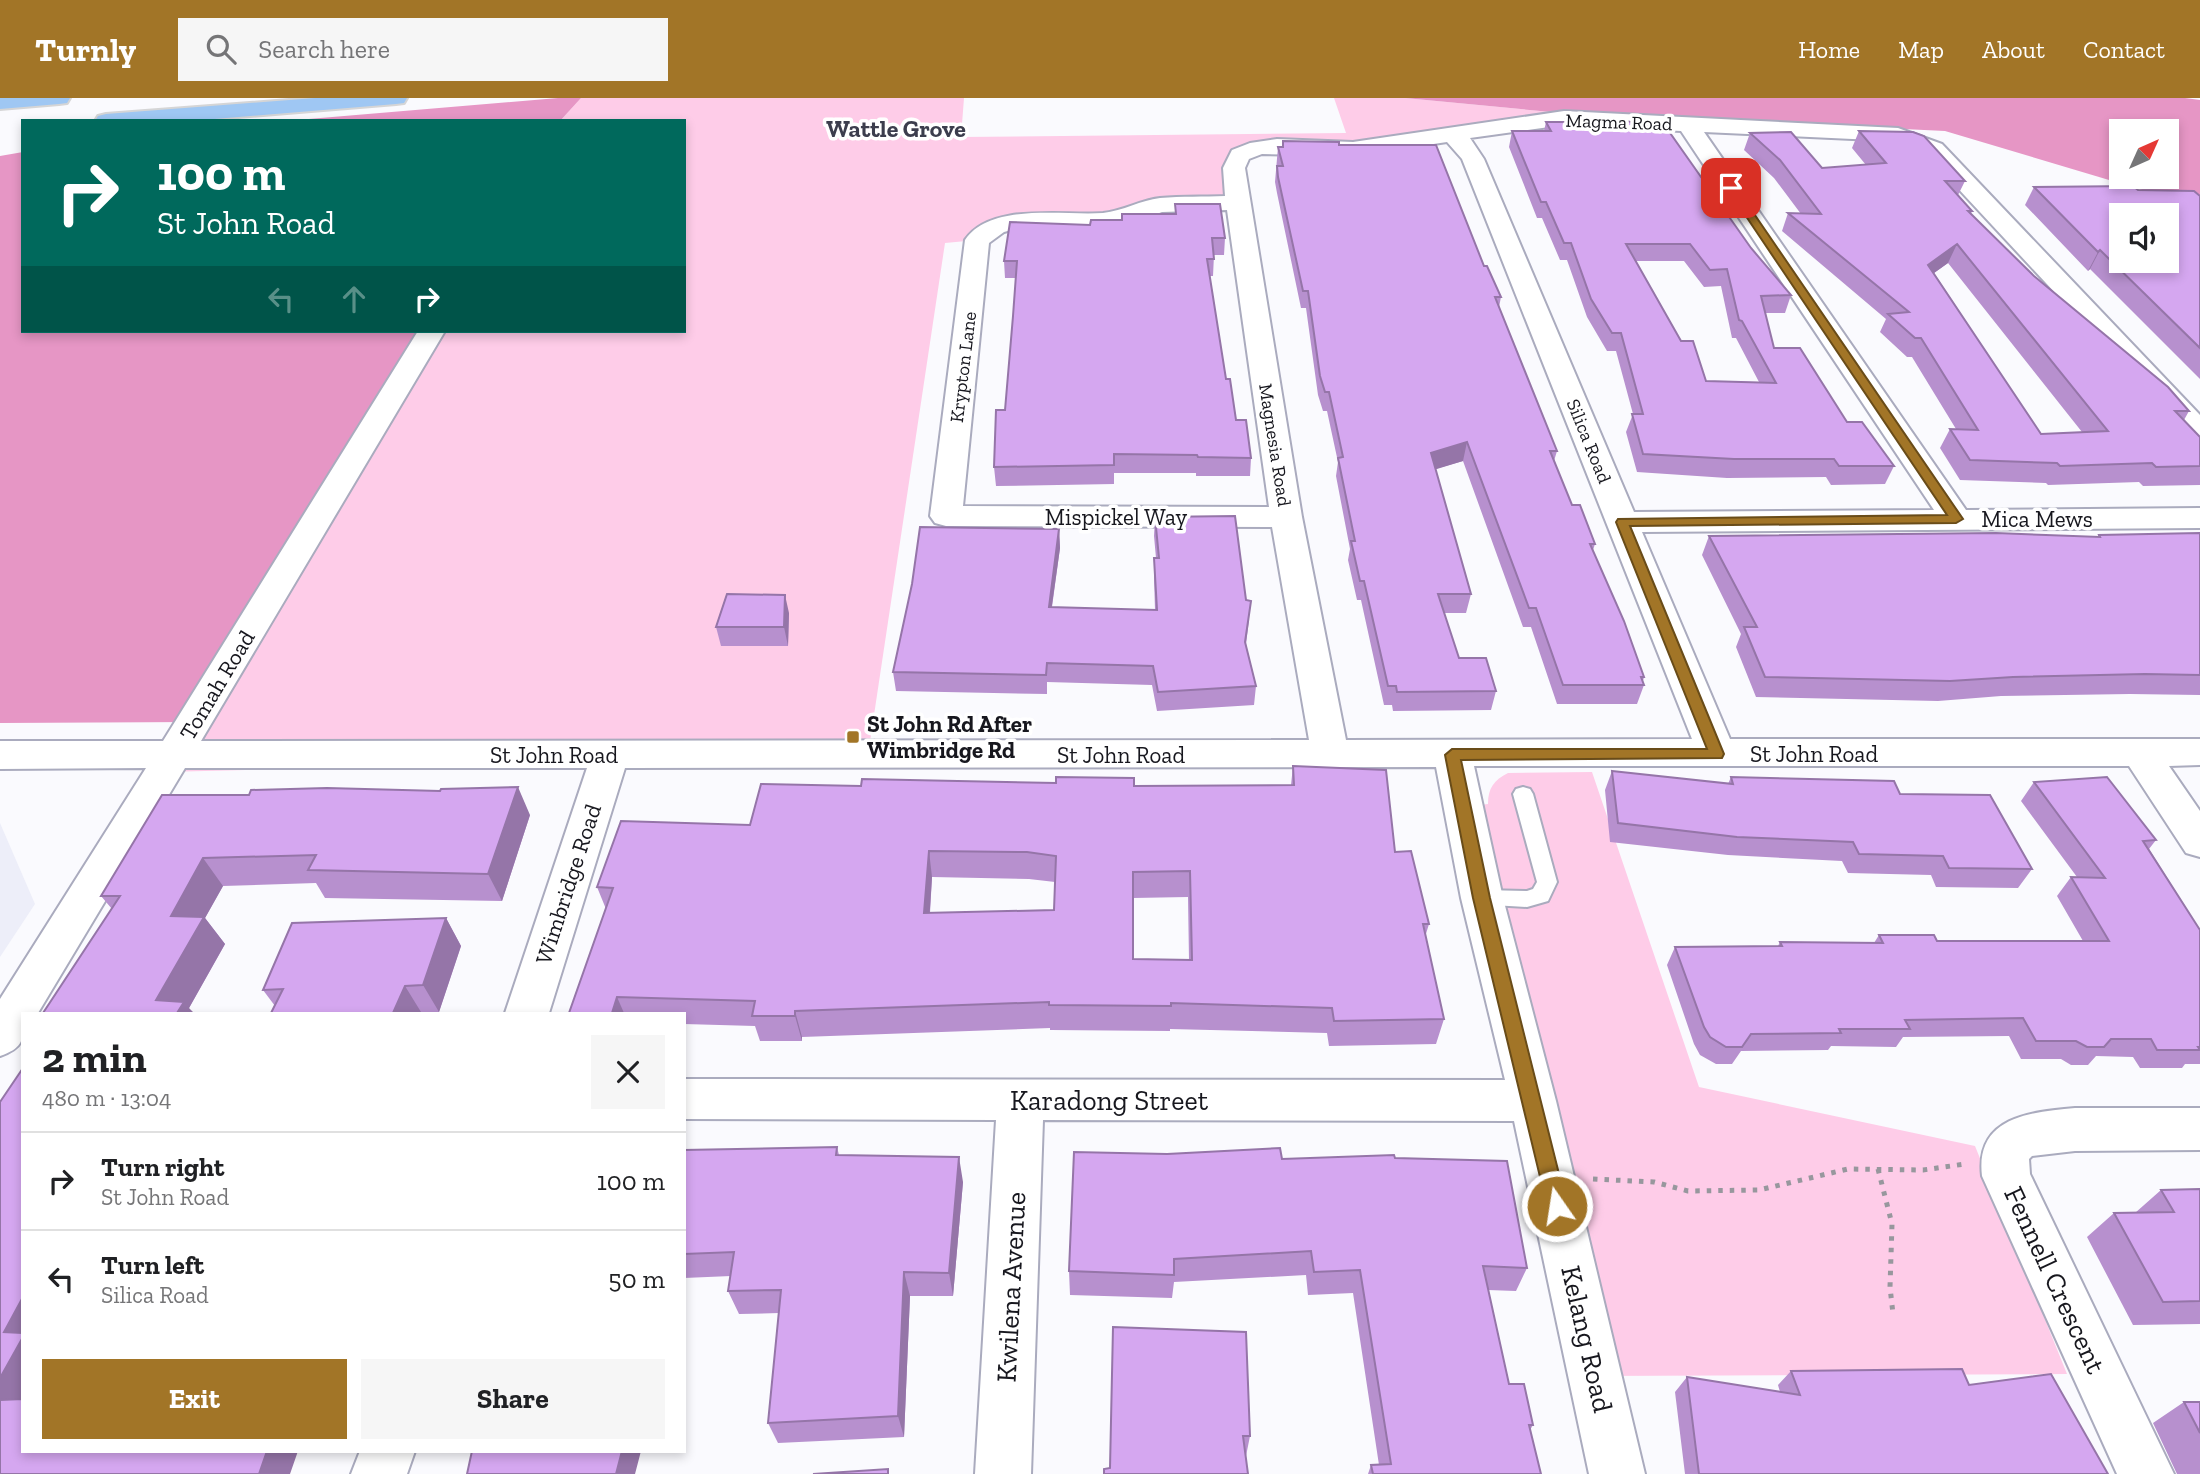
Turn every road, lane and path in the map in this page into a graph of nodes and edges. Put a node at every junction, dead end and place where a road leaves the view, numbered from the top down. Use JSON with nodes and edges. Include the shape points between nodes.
{"nodes":[{"id":1,"x":59,"y":98,"type":"edge"},
{"id":2,"x":396,"y":98,"type":"edge"},
{"id":3,"x":0,"y":103,"type":"edge"},
{"id":4,"x":131,"y":119,"type":"edge"},
{"id":5,"x":1688,"y":124,"type":"junction"},
{"id":6,"x":1452,"y":134,"type":"junction"},
{"id":7,"x":1258,"y":148,"type":"joint"},
{"id":8,"x":1238,"y":203,"type":"junction"},
{"id":9,"x":430,"y":333,"type":"edge"},
{"id":10,"x":2200,"y":432,"type":"edge"},
{"id":11,"x":946,"y":516,"type":"joint"},
{"id":12,"x":1286,"y":517,"type":"junction"},
{"id":13,"x":2200,"y":518,"type":"edge"},
{"id":14,"x":1956,"y":519,"type":"junction"},
{"id":15,"x":1622,"y":522,"type":"junction"},
{"id":16,"x":2140,"y":752,"type":"junction"},
{"id":17,"x":2200,"y":752,"type":"edge"},
{"id":18,"x":1330,"y":754,"type":"junction"},
{"id":19,"x":1717,"y":754,"type":"junction"},
{"id":20,"x":0,"y":755,"type":"edge"},
{"id":21,"x":174,"y":755,"type":"junction"},
{"id":22,"x":610,"y":755,"type":"junction"},
{"id":23,"x":1452,"y":755,"type":"junction"},
{"id":24,"x":1523,"y":794,"type":"dead end"},
{"id":25,"x":2200,"y":842,"type":"edge"},
{"id":26,"x":1482,"y":898,"type":"junction"},
{"id":27,"x":527,"y":1012,"type":"edge"},
{"id":28,"x":0,"y":1037,"type":"edge"},
{"id":29,"x":686,"y":1099,"type":"edge"},
{"id":30,"x":1020,"y":1100,"type":"junction"},
{"id":31,"x":1533,"y":1101,"type":"junction"},
{"id":32,"x":2200,"y":1129,"type":"edge"},
{"id":33,"x":2004,"y":1161,"type":"junction"},
{"id":34,"x":1878,"y":1169,"type":"junction"},
{"id":35,"x":1552,"y":1182,"type":"junction"},
{"id":36,"x":1893,"y":1314,"type":"dead end"},
{"id":37,"x":386,"y":1453,"type":"edge"},
{"id":38,"x":379,"y":1474,"type":"edge"},
{"id":39,"x":1003,"y":1474,"type":"edge"},
{"id":40,"x":1617,"y":1474,"type":"edge"},
{"id":41,"x":2146,"y":1474,"type":"edge"}],
"edges":[{"from":1,"to":3,"type":"highway"},
{"from":2,"to":4,"type":"highway"},
{"from":5,"to":6,"type":"street","name":"Magma Road","via":[[1564,118]]},
{"from":5,"to":10,"type":"street","name":"Magma Road","via":[[1898,135],[1934,149]]},
{"from":5,"to":14,"type":"street"},
{"from":6,"to":7,"type":"street","name":"Magma Road","via":[[1353,149]]},
{"from":6,"to":15,"type":"street","name":"Silica Road","via":[[1473,159]]},
{"from":7,"to":8,"type":"street","name":"Magnesia Road","via":[[1240,155],[1234,168]]},
{"from":8,"to":11,"type":"street","name":"Krypton Lane","via":[[1159,205],[1103,220],[1014,222],[995,227],[977,240]]},
{"from":8,"to":12,"type":"street","name":"Magnesia Road"},
{"from":9,"to":21,"type":"street","name":"Tomah Road"},
{"from":11,"to":12,"type":"street","name":"Mispickel Way"},
{"from":12,"to":18,"type":"street","name":"Magnesia Road"},
{"from":13,"to":14,"type":"street","name":"Mica Mews"},
{"from":14,"to":15,"type":"street","name":"Mica Mews"},
{"from":15,"to":19,"type":"street","name":"Silica Road"},
{"from":16,"to":17,"type":"street","name":"St John Road"},
{"from":16,"to":19,"type":"street","name":"St John Road"},
{"from":16,"to":25,"type":"street"},
{"from":18,"to":22,"type":"street","name":"St John Road"},
{"from":18,"to":23,"type":"street","name":"St John Road"},
{"from":19,"to":23,"type":"street","name":"St John Road"},
{"from":20,"to":21,"type":"street","name":"St John Road"},
{"from":21,"to":22,"type":"street","name":"St John Road"},
{"from":21,"to":28,"type":"street","name":"Tomah Road"},
{"from":22,"to":27,"type":"street","name":"Wimbridge Road"},
{"from":23,"to":26,"type":"street","name":"Kelang Road"},
{"from":24,"to":26,"type":"lane","via":[[1547,882],[1541,895],[1527,899]]},
{"from":26,"to":31,"type":"street","name":"Kelang Road"},
{"from":29,"to":30,"type":"street","name":"Karadong Street"},
{"from":30,"to":31,"type":"street","name":"Karadong Street"},
{"from":30,"to":39,"type":"street","name":"Kwilena Avenue"},
{"from":31,"to":35,"type":"street","name":"Kelang Road"},
{"from":32,"to":33,"type":"street","name":"Fennell Crescent","via":[[2030,1135],[2009,1148]]},
{"from":33,"to":34,"type":"path","via":[[1942,1169]]},
{"from":33,"to":41,"type":"street","name":"Fennell Crescent","via":[[2006,1176]]},
{"from":34,"to":35,"type":"path","via":[[1848,1169],[1759,1190],[1688,1191],[1621,1179]]},
{"from":34,"to":36,"type":"path","via":[[1891,1217],[1888,1289]]},
{"from":35,"to":40,"type":"street","name":"Kelang Road"},
{"from":37,"to":38,"type":"street"}]}
